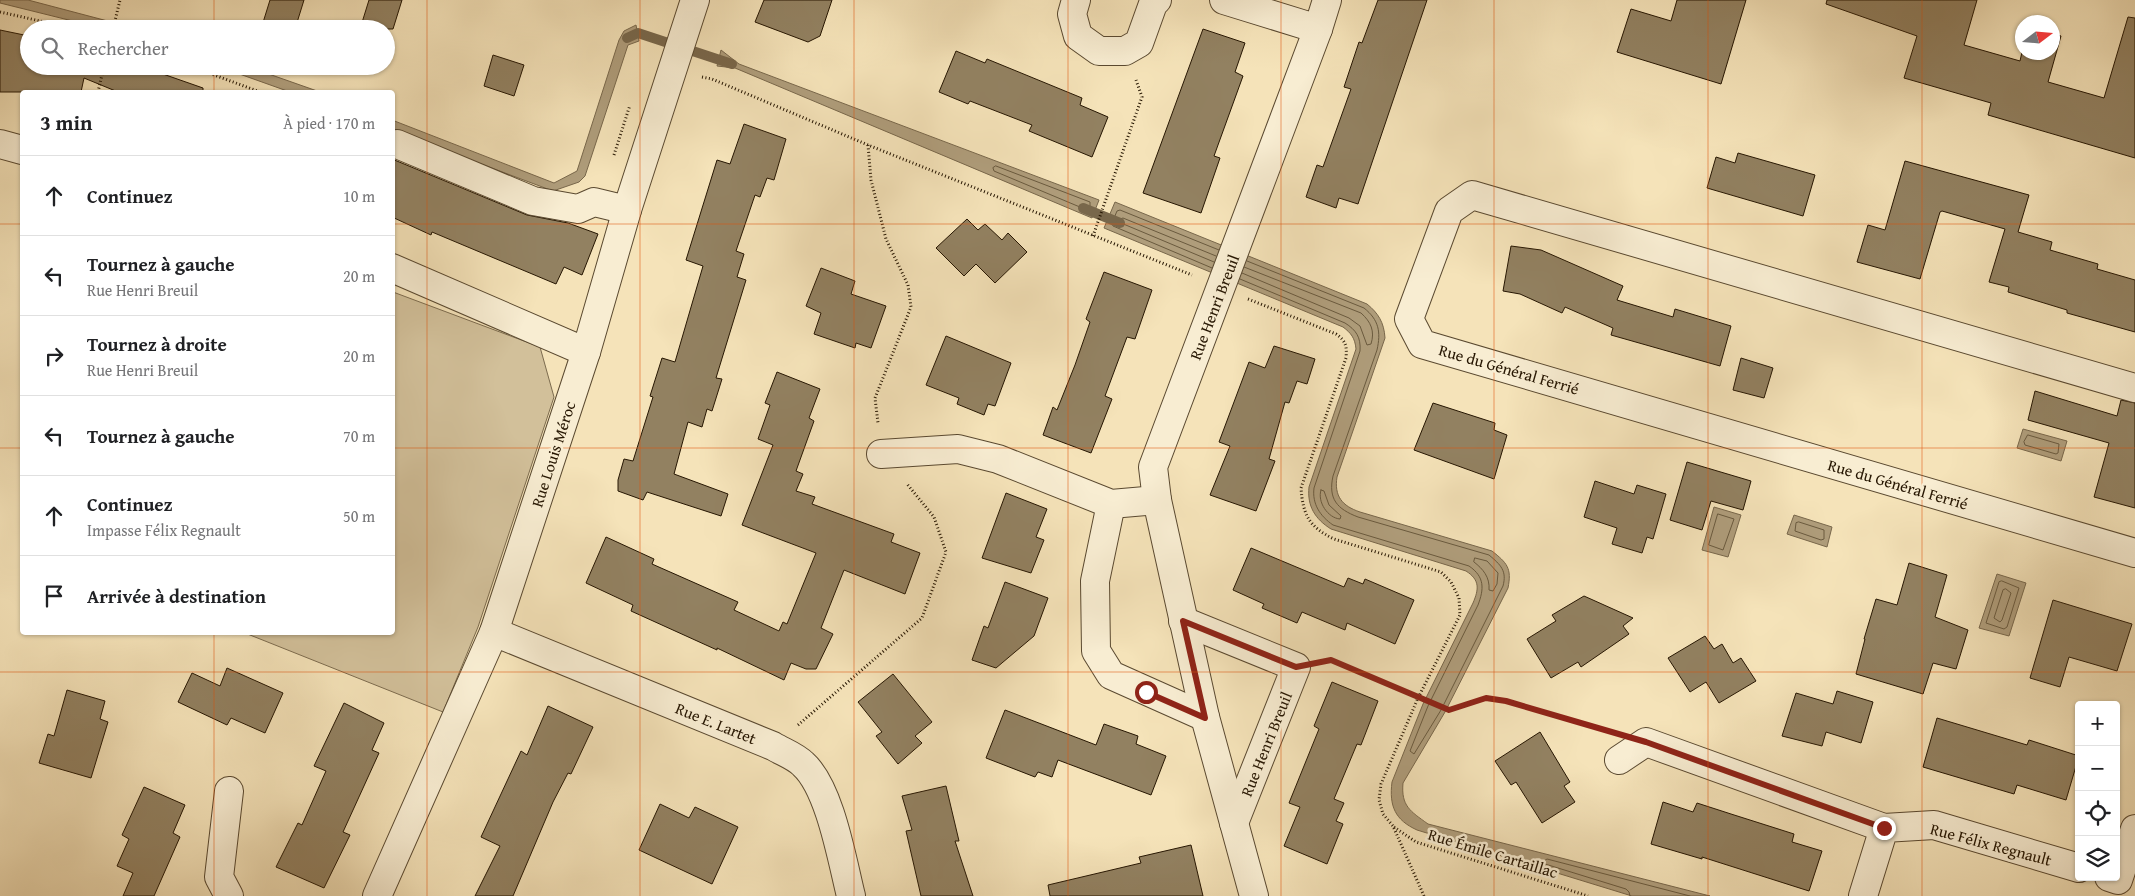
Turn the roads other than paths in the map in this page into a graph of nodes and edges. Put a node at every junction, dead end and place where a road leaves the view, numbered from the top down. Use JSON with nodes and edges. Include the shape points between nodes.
{"nodes":[{"id":1,"x":1076,"y":0,"type":"edge"},
{"id":2,"x":1157,"y":0,"type":"edge"},
{"id":3,"x":1224,"y":0,"type":"edge"},
{"id":4,"x":1327,"y":0,"type":"edge"},
{"id":5,"x":692,"y":10,"type":"edge"},
{"id":6,"x":1318,"y":29,"type":"junction"},
{"id":7,"x":0,"y":144,"type":"edge"},
{"id":8,"x":397,"y":144,"type":"dead end"},
{"id":9,"x":20,"y":149,"type":"edge"},
{"id":10,"x":627,"y":210,"type":"junction"},
{"id":11,"x":395,"y":269,"type":"edge"},
{"id":12,"x":586,"y":352,"type":"junction"},
{"id":13,"x":2135,"y":388,"type":"edge"},
{"id":14,"x":882,"y":454,"type":"road end"},
{"id":15,"x":1157,"y":500,"type":"junction"},
{"id":16,"x":1111,"y":504,"type":"junction"},
{"id":17,"x":2135,"y":553,"type":"edge"},
{"id":18,"x":1183,"y":621,"type":"junction"},
{"id":19,"x":494,"y":632,"type":"junction"},
{"id":20,"x":1205,"y":718,"type":"junction"},
{"id":21,"x":1619,"y":760,"type":"dead end"},
{"id":22,"x":230,"y":791,"type":"dead end"},
{"id":23,"x":1234,"y":823,"type":"junction"},
{"id":24,"x":1884,"y":828,"type":"junction"},
{"id":25,"x":2135,"y":829,"type":"edge"},
{"id":26,"x":2075,"y":867,"type":"edge"},
{"id":27,"x":2120,"y":874,"type":"edge"},
{"id":28,"x":230,"y":896,"type":"edge"},
{"id":29,"x":377,"y":896,"type":"edge"},
{"id":30,"x":851,"y":896,"type":"edge"},
{"id":31,"x":1254,"y":896,"type":"edge"},
{"id":32,"x":1863,"y":896,"type":"edge"}],
"edges":[{"from":1,"to":2,"type":"street","via":[[1072,14],[1078,36],[1099,51],[1125,51],[1139,43]]},
{"from":3,"to":6,"type":"street"},
{"from":4,"to":6,"type":"street","name":"Rue Henri Breuil"},
{"from":5,"to":10,"type":"street","name":"Rue Louis Méroc"},
{"from":6,"to":15,"type":"street","name":"Rue Henri Breuil","via":[[1153,467]]},
{"from":7,"to":9,"type":"street"},
{"from":8,"to":10,"type":"street","via":[[533,201],[578,208],[594,202]]},
{"from":10,"to":12,"type":"street","name":"Rue Louis Méroc"},
{"from":11,"to":12,"type":"street"},
{"from":12,"to":19,"type":"street","name":"Rue Louis Méroc"},
{"from":13,"to":17,"type":"street","name":"Rue du Général Ferrié","via":[[1472,195],[1449,211],[1410,319],[1422,344]]},
{"from":14,"to":16,"type":"street","via":[[958,449],[998,459]]},
{"from":15,"to":16,"type":"street"},
{"from":15,"to":18,"type":"street","name":"Rue Henri Breuil"},
{"from":16,"to":20,"type":"street","via":[[1095,581],[1096,651],[1111,675]]},
{"from":18,"to":20,"type":"street","name":"Rue Henri Breuil"},
{"from":18,"to":23,"type":"street","name":"Rue Henri Breuil","via":[[1296,667]]},
{"from":19,"to":29,"type":"street","name":"Rue Louis Méroc"},
{"from":19,"to":30,"type":"street","name":"Rue E. Lartet","via":[[773,746],[803,763],[817,779]]},
{"from":20,"to":23,"type":"street","name":"Rue Henri Breuil"},
{"from":21,"to":24,"type":"street","via":[[1646,742]]},
{"from":22,"to":28,"type":"street","via":[[219,877]]},
{"from":23,"to":31,"type":"street","name":"Rue Henri Breuil"},
{"from":24,"to":26,"type":"street","name":"Rue Félix Regnault","via":[[1934,825]]},
{"from":24,"to":32,"type":"street"},
{"from":25,"to":27,"type":"street"}]}
